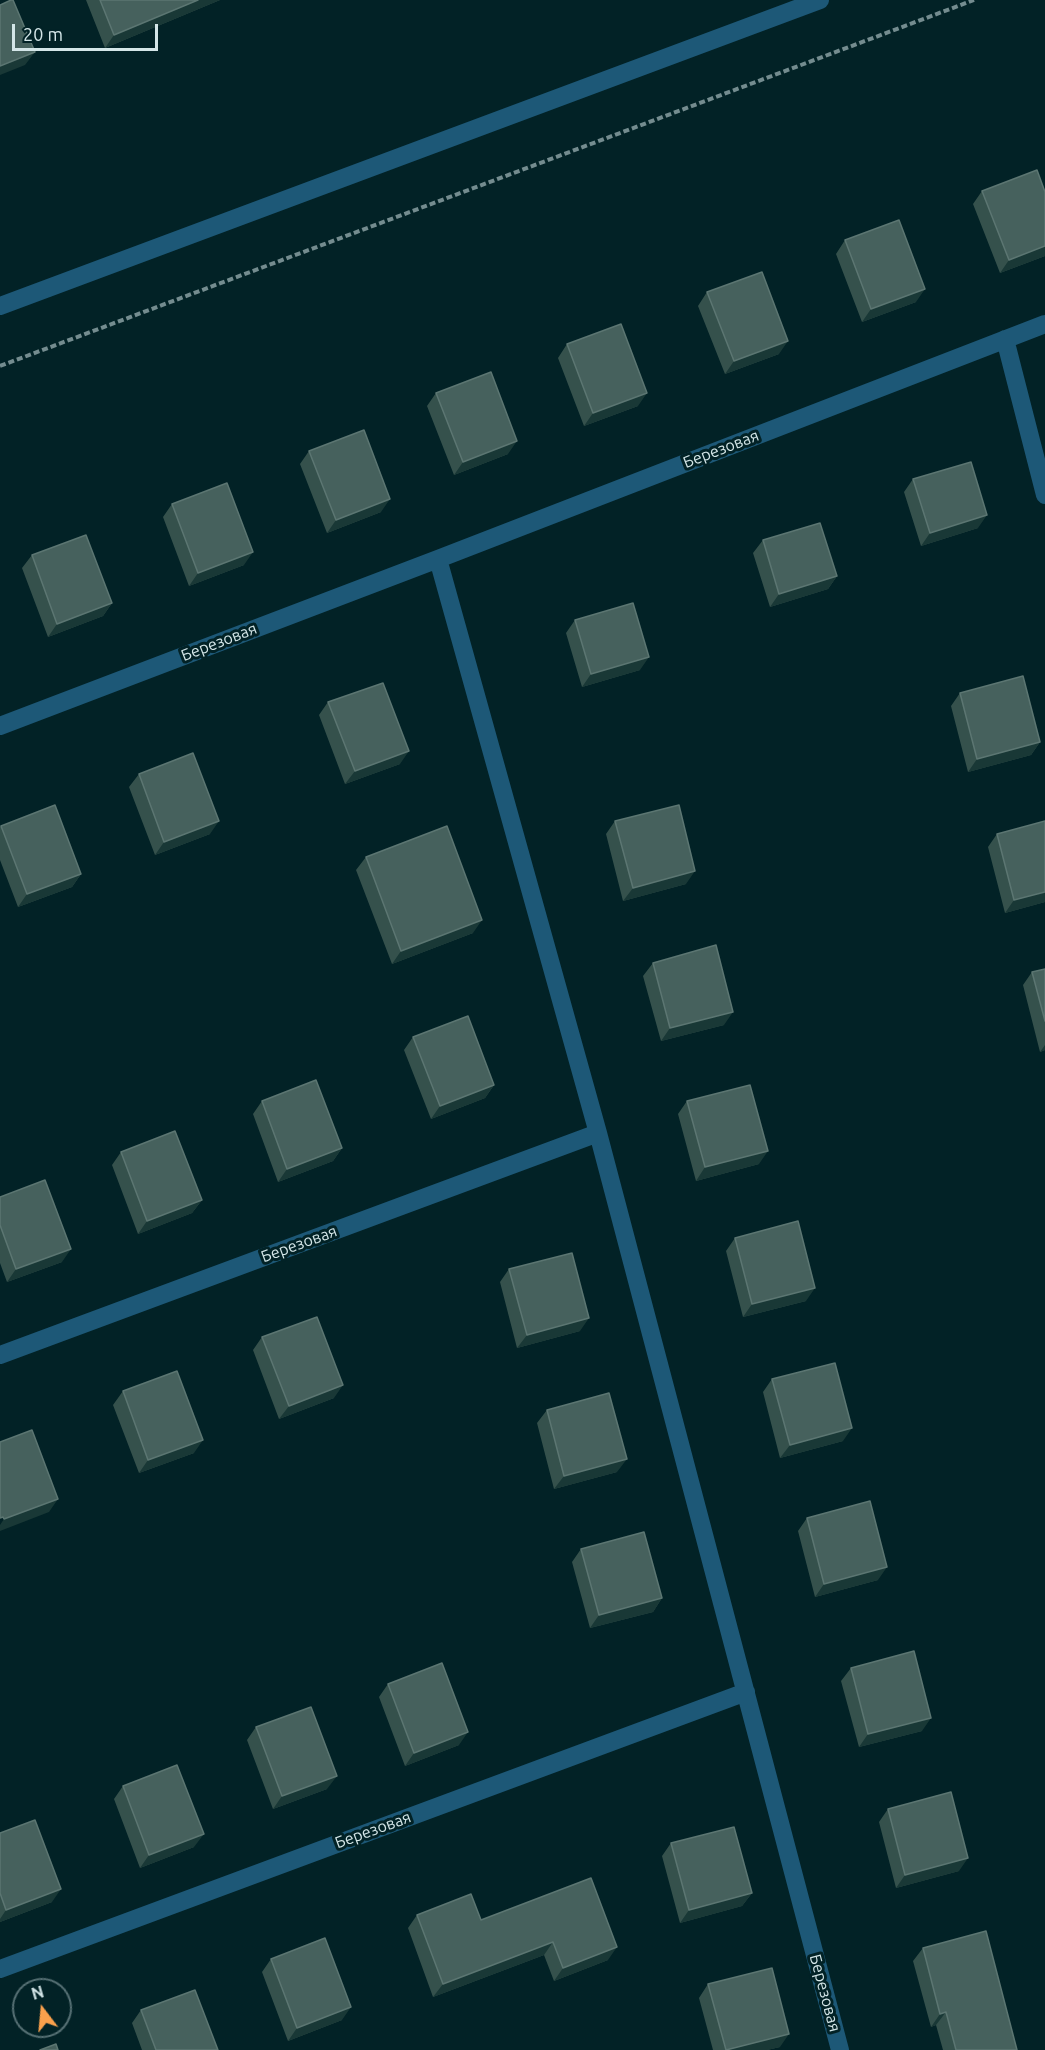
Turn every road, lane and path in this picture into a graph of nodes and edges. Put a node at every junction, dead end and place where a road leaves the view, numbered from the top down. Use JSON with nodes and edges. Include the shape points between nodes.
{"nodes":[{"id":1,"x":820,"y":0,"type":"edge"},
{"id":2,"x":974,"y":0,"type":"edge"},
{"id":3,"x":0,"y":306,"type":"edge"},
{"id":4,"x":1045,"y":324,"type":"edge"},
{"id":5,"x":1005,"y":339,"type":"junction"},
{"id":6,"x":0,"y":366,"type":"edge"},
{"id":7,"x":1045,"y":495,"type":"edge"},
{"id":8,"x":438,"y":559,"type":"junction"},
{"id":9,"x":0,"y":726,"type":"edge"},
{"id":10,"x":598,"y":1133,"type":"junction"},
{"id":11,"x":0,"y":1355,"type":"edge"},
{"id":12,"x":746,"y":1692,"type":"junction"},
{"id":13,"x":0,"y":1969,"type":"edge"},
{"id":14,"x":840,"y":2050,"type":"edge"}],
"edges":[{"from":1,"to":3,"type":"street"},
{"from":2,"to":6,"type":"path"},
{"from":4,"to":5,"type":"street","name":"Березовая"},
{"from":5,"to":7,"type":"street"},
{"from":5,"to":8,"type":"street","name":"Березовая"},
{"from":8,"to":9,"type":"street","name":"Березовая"},
{"from":8,"to":10,"type":"street","name":"Березовая"},
{"from":10,"to":11,"type":"street","name":"Березовая"},
{"from":10,"to":12,"type":"street","name":"Березовая"},
{"from":12,"to":13,"type":"street","name":"Березовая"},
{"from":12,"to":14,"type":"street","name":"Березовая"}]}
